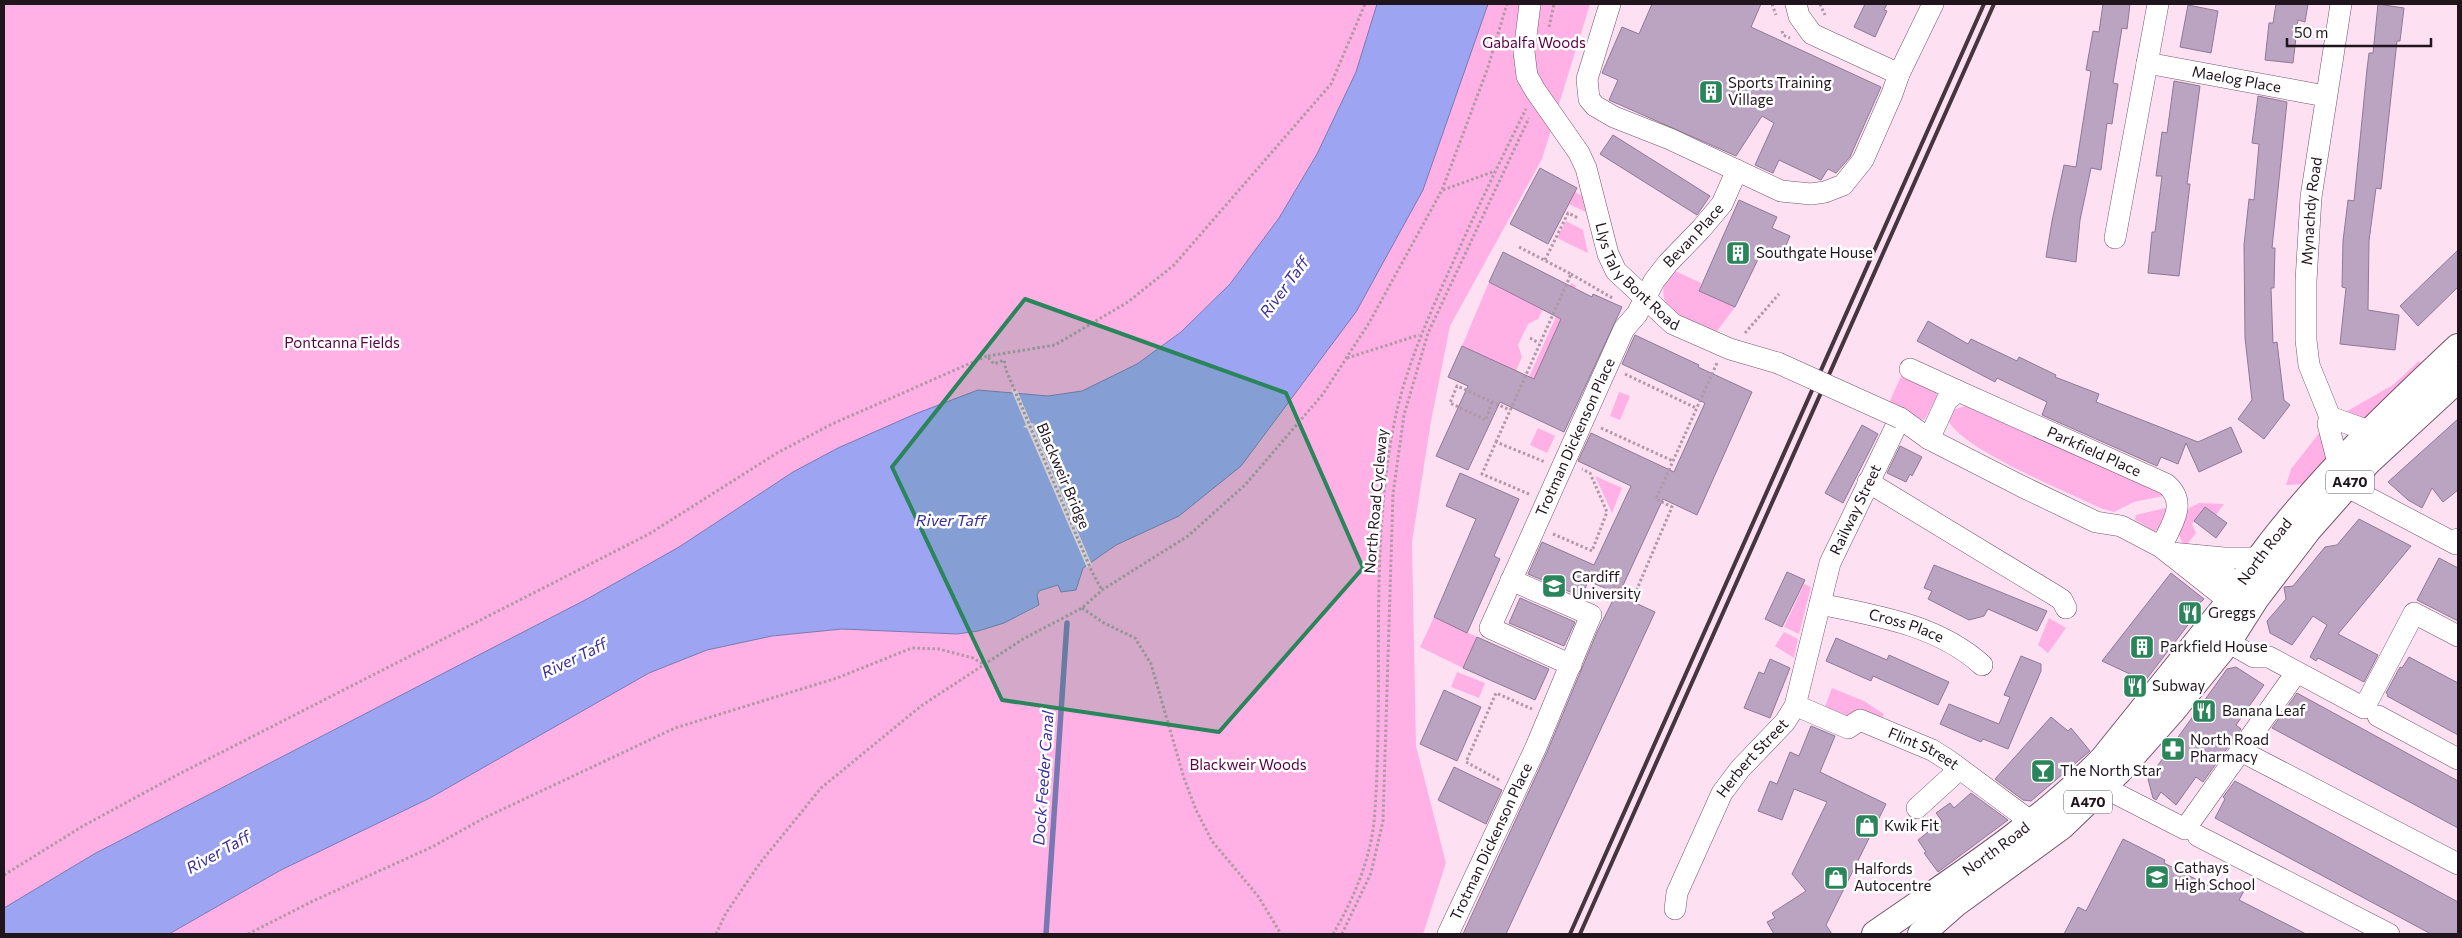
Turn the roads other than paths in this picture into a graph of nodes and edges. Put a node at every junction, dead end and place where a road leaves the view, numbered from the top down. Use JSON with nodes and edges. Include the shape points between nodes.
{"nodes":[{"id":1,"x":1530,"y":4,"type":"edge"},
{"id":2,"x":1610,"y":4,"type":"edge"},
{"id":3,"x":1796,"y":4,"type":"edge"},
{"id":4,"x":1932,"y":4,"type":"edge"},
{"id":5,"x":2158,"y":4,"type":"edge"},
{"id":6,"x":2341,"y":4,"type":"edge"},
{"id":7,"x":2148,"y":62,"type":"junction"},
{"id":8,"x":1899,"y":74,"type":"junction"},
{"id":9,"x":2326,"y":96,"type":"junction"},
{"id":10,"x":1737,"y":170,"type":"junction"},
{"id":11,"x":2114,"y":238,"type":"dead end"},
{"id":12,"x":1645,"y":300,"type":"junction"},
{"id":13,"x":2458,"y":346,"type":"edge"},
{"id":14,"x":1910,"y":369,"type":"dead end"},
{"id":15,"x":2458,"y":379,"type":"edge"},
{"id":16,"x":1958,"y":391,"type":"junction"},
{"id":17,"x":2330,"y":416,"type":"junction"},
{"id":18,"x":1900,"y":418,"type":"junction"},
{"id":19,"x":2368,"y":431,"type":"junction"},
{"id":20,"x":1929,"y":439,"type":"junction"},
{"id":21,"x":2342,"y":475,"type":"junction"},
{"id":22,"x":1868,"y":482,"type":"junction"},
{"id":23,"x":2457,"y":542,"type":"edge"},
{"id":24,"x":2166,"y":550,"type":"junction"},
{"id":25,"x":2202,"y":557,"type":"junction"},
{"id":26,"x":2259,"y":558,"type":"junction"},
{"id":27,"x":1511,"y":580,"type":"junction"},
{"id":28,"x":2243,"y":600,"type":"junction"},
{"id":29,"x":1820,"y":604,"type":"junction"},
{"id":30,"x":2066,"y":608,"type":"dead end"},
{"id":31,"x":2458,"y":636,"type":"edge"},
{"id":32,"x":2228,"y":642,"type":"junction"},
{"id":33,"x":1571,"y":665,"type":"junction"},
{"id":34,"x":1982,"y":665,"type":"dead end"},
{"id":35,"x":2296,"y":673,"type":"junction"},
{"id":36,"x":1804,"y":710,"type":"dead end"},
{"id":37,"x":2371,"y":712,"type":"junction"},
{"id":38,"x":2241,"y":751,"type":"junction"},
{"id":39,"x":2458,"y":759,"type":"edge"},
{"id":40,"x":1956,"y":766,"type":"junction"},
{"id":41,"x":2103,"y":787,"type":"junction"},
{"id":42,"x":1917,"y":808,"type":"dead end"},
{"id":43,"x":2033,"y":823,"type":"junction"},
{"id":44,"x":2192,"y":833,"type":"junction"},
{"id":45,"x":2458,"y":864,"type":"edge"},
{"id":46,"x":1675,"y":909,"type":"dead end"},
{"id":47,"x":1448,"y":934,"type":"edge"},
{"id":48,"x":1875,"y":934,"type":"edge"},
{"id":49,"x":1921,"y":934,"type":"edge"},
{"id":50,"x":2389,"y":934,"type":"edge"}],
"edges":[{"from":1,"to":12,"type":"street","name":"Llys Tal y Bont Road","via":[[1524,52],[1528,76],[1537,94],[1571,138],[1582,160],[1608,254],[1616,271]]},
{"from":2,"to":10,"type":"street","via":[[1587,78],[1589,99],[1594,106]]},
{"from":3,"to":8,"type":"street","via":[[1799,16],[1812,34]]},
{"from":4,"to":8,"type":"street"},
{"from":5,"to":7,"type":"street"},
{"from":6,"to":9,"type":"street","name":"Mynachdy Road"},
{"from":7,"to":9,"type":"street","name":"Maelog Place"},
{"from":7,"to":11,"type":"street"},
{"from":8,"to":10,"type":"street","via":[[1864,160],[1843,185],[1825,192],[1797,194],[1782,191]]},
{"from":9,"to":17,"type":"street","name":"Mynachdy Road","via":[[2311,197],[2305,306],[2309,365]]},
{"from":10,"to":12,"type":"street","name":"Bevan Place","via":[[1722,204],[1654,281]]},
{"from":12,"to":18,"type":"street","name":"Llys Tal y Bont Road","bridge":true,"via":[[1673,324],[1730,349],[1778,363]]},
{"from":12,"to":27,"type":"street","name":"Trotman Dickenson Place","via":[[1624,329]]},
{"from":13,"to":19,"type":"main road","name":"North Road","number":"A470"},
{"from":14,"to":16,"type":"street","name":"Parkfield Place"},
{"from":15,"to":21,"type":"main road","name":"North Road","number":"A470","via":[[2368,462]]},
{"from":16,"to":20,"type":"street","via":[[1947,400]]},
{"from":16,"to":24,"type":"street","name":"Parkfield Place","via":[[2166,484],[2175,493],[2178,504]]},
{"from":17,"to":19,"type":"street"},
{"from":17,"to":21,"type":"street","name":"Mynachdy Road","via":[[2328,424]]},
{"from":18,"to":20,"type":"street"},
{"from":18,"to":22,"type":"street","name":"Railway Street"},
{"from":19,"to":21,"type":"main road","name":"North Road","number":"A470"},
{"from":20,"to":24,"type":"street","via":[[2096,522],[2122,526]]},
{"from":21,"to":23,"type":"street"},
{"from":21,"to":26,"type":"main road","name":"North Road","number":"A470","via":[[2308,496]]},
{"from":21,"to":28,"type":"main road","name":"North Road","number":"A470","via":[[2308,530]]},
{"from":22,"to":29,"type":"street","name":"Railway Street","via":[[1830,563]]},
{"from":22,"to":30,"type":"street","via":[[2056,596]]},
{"from":24,"to":25,"type":"street"},
{"from":24,"to":28,"type":"street"},
{"from":25,"to":26,"type":"street"},
{"from":25,"to":28,"type":"street"},
{"from":26,"to":28,"type":"main road","name":"North Road","number":"A470"},
{"from":27,"to":33,"type":"street","name":"Trotman Dickenson Place","via":[[1591,615]]},
{"from":27,"to":33,"type":"street","name":"Trotman Dickenson Place","via":[[1490,628]]},
{"from":28,"to":32,"type":"main road","name":"North Road","number":"A470"},
{"from":28,"to":43,"type":"main road","name":"North Road","number":"A470","via":[[2103,759]]},
{"from":29,"to":34,"type":"street","name":"Cross Place","via":[[1912,624],[1965,649]]},
{"from":29,"to":46,"type":"street","name":"Herbert Street","via":[[1795,706],[1785,722],[1722,793],[1677,893]]},
{"from":31,"to":37,"type":"street","via":[[2414,613]]},
{"from":32,"to":35,"type":"street","via":[[2254,656],[2269,657]]},
{"from":32,"to":41,"type":"main road","name":"North Road","number":"A470","via":[[2168,716]]},
{"from":33,"to":47,"type":"street","name":"Trotman Dickenson Place"},
{"from":35,"to":37,"type":"street"},
{"from":35,"to":38,"type":"street"},
{"from":36,"to":40,"type":"street","name":"Flint Street","via":[[1848,728],[1860,720],[1932,750]]},
{"from":37,"to":39,"type":"street"},
{"from":38,"to":44,"type":"street"},
{"from":38,"to":45,"type":"street"},
{"from":40,"to":42,"type":"street","via":[[1952,776]]},
{"from":40,"to":43,"type":"street","name":"Flint Street"},
{"from":41,"to":44,"type":"street"},
{"from":41,"to":49,"type":"main road","name":"North Road","number":"A470","via":[[2062,826],[1956,904]]},
{"from":43,"to":48,"type":"main road","name":"North Road","number":"A470"},
{"from":44,"to":50,"type":"street"}]}
